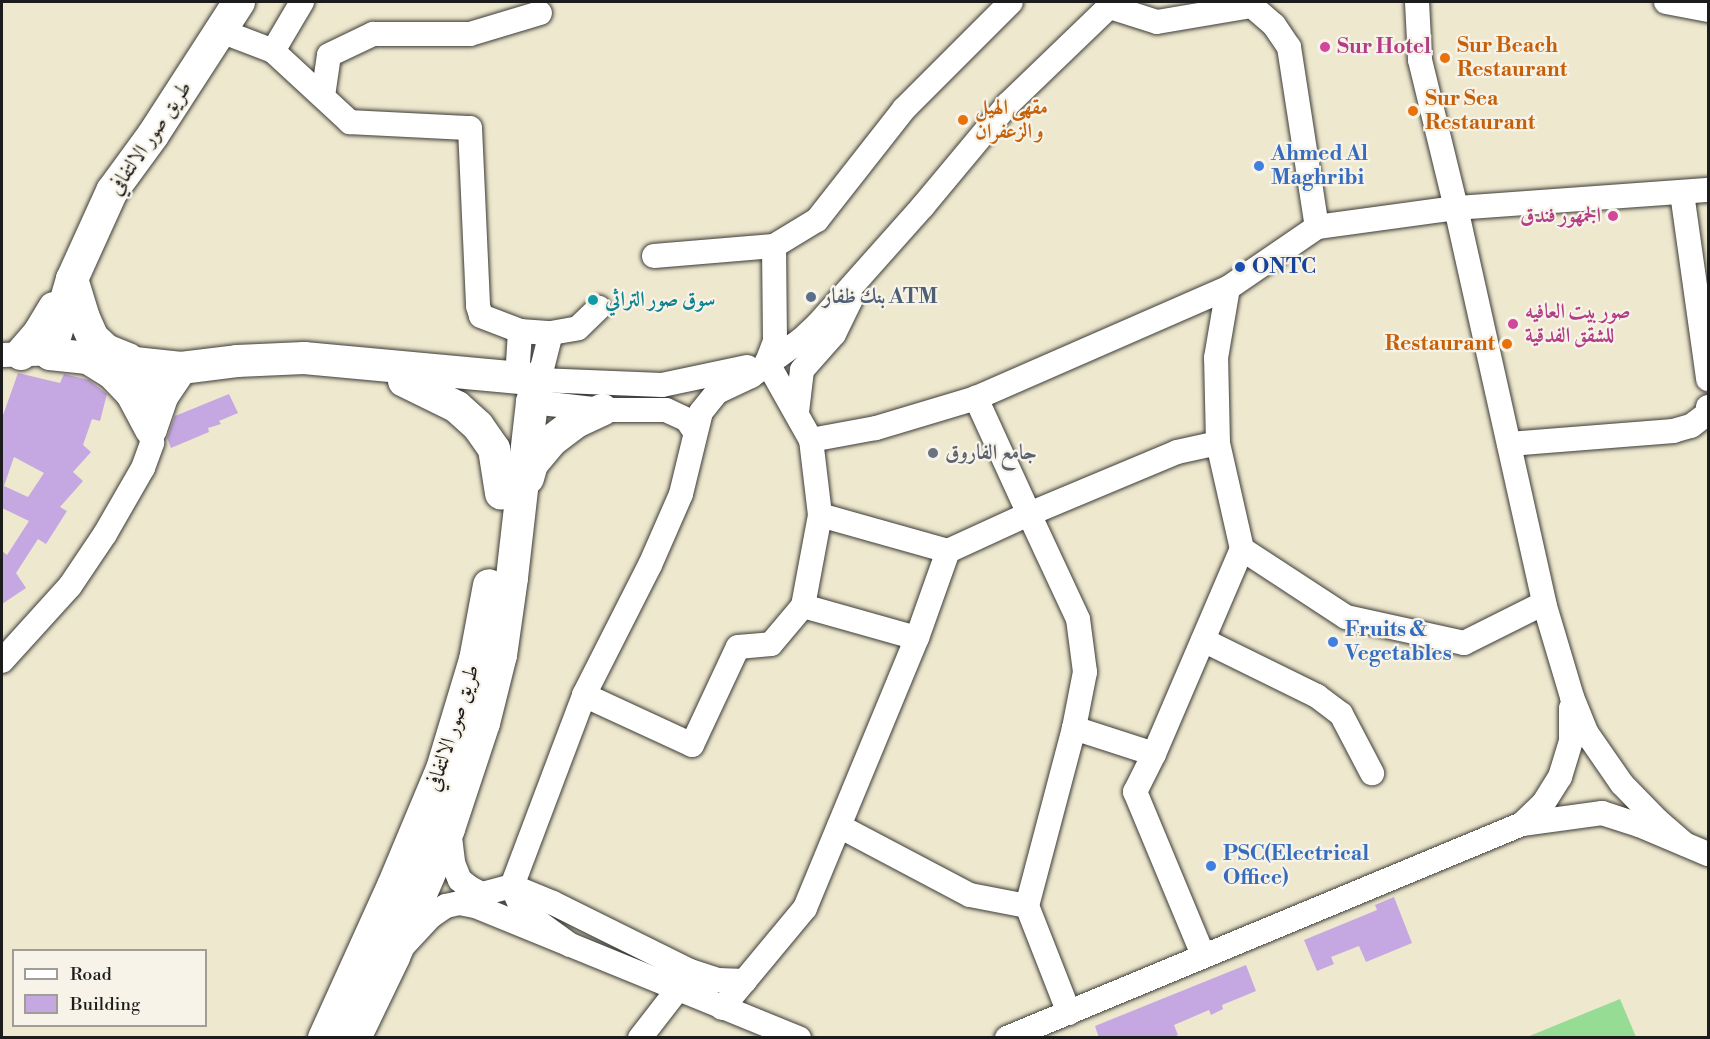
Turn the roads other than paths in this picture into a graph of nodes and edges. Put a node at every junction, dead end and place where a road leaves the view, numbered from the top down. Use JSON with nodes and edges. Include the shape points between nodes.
{"nodes":[{"id":1,"x":239,"y":2,"type":"edge"},
{"id":2,"x":302,"y":2,"type":"edge"},
{"id":3,"x":1011,"y":2,"type":"edge"},
{"id":4,"x":1417,"y":2,"type":"edge"},
{"id":5,"x":1676,"y":2,"type":"edge"},
{"id":6,"x":1111,"y":4,"type":"edge"},
{"id":7,"x":1708,"y":10,"type":"edge"},
{"id":8,"x":540,"y":13,"type":"dead end"},
{"id":9,"x":221,"y":31,"type":"junction"},
{"id":10,"x":273,"y":51,"type":"junction"},
{"id":11,"x":322,"y":96,"type":"junction"},
{"id":12,"x":1708,"y":190,"type":"edge"},
{"id":13,"x":1682,"y":193,"type":"junction"},
{"id":14,"x":1456,"y":208,"type":"junction"},
{"id":15,"x":1317,"y":227,"type":"junction"},
{"id":16,"x":774,"y":246,"type":"junction"},
{"id":17,"x":654,"y":256,"type":"dead end"},
{"id":18,"x":864,"y":273,"type":"junction"},
{"id":19,"x":72,"y":279,"type":"junction"},
{"id":20,"x":1228,"y":288,"type":"junction"},
{"id":21,"x":599,"y":308,"type":"dead end"},
{"id":22,"x":520,"y":331,"type":"junction"},
{"id":23,"x":551,"y":333,"type":"junction"},
{"id":24,"x":47,"y":356,"type":"edge"},
{"id":25,"x":325,"y":360,"type":"junction"},
{"id":26,"x":767,"y":362,"type":"junction"},
{"id":27,"x":143,"y":366,"type":"junction"},
{"id":28,"x":181,"y":368,"type":"junction"},
{"id":29,"x":1708,"y":380,"type":"edge"},
{"id":30,"x":404,"y":381,"type":"junction"},
{"id":31,"x":526,"y":390,"type":"junction"},
{"id":32,"x":976,"y":398,"type":"junction"},
{"id":33,"x":1708,"y":407,"type":"edge"},
{"id":34,"x":602,"y":410,"type":"junction"},
{"id":35,"x":797,"y":412,"type":"junction"},
{"id":36,"x":1708,"y":412,"type":"edge"},
{"id":37,"x":151,"y":429,"type":"junction"},
{"id":38,"x":695,"y":432,"type":"junction"},
{"id":39,"x":811,"y":440,"type":"junction"},
{"id":40,"x":1218,"y":443,"type":"junction"},
{"id":41,"x":1509,"y":444,"type":"junction"},
{"id":42,"x":512,"y":494,"type":"junction"},
{"id":43,"x":1029,"y":514,"type":"junction"},
{"id":44,"x":820,"y":515,"type":"junction"},
{"id":45,"x":1242,"y":549,"type":"junction"},
{"id":46,"x":948,"y":551,"type":"junction"},
{"id":47,"x":1544,"y":603,"type":"junction"},
{"id":48,"x":803,"y":606,"type":"junction"},
{"id":49,"x":916,"y":638,"type":"junction"},
{"id":50,"x":1203,"y":640,"type":"junction"},
{"id":51,"x":2,"y":662,"type":"edge"},
{"id":52,"x":584,"y":695,"type":"junction"},
{"id":53,"x":1572,"y":697,"type":"junction"},
{"id":54,"x":1074,"y":728,"type":"junction"},
{"id":55,"x":1154,"y":754,"type":"junction"},
{"id":56,"x":1372,"y":773,"type":"dead end"},
{"id":57,"x":1522,"y":824,"type":"junction"},
{"id":58,"x":839,"y":826,"type":"junction"},
{"id":59,"x":449,"y":829,"type":"junction"},
{"id":60,"x":1685,"y":844,"type":"junction"},
{"id":61,"x":1708,"y":854,"type":"edge"},
{"id":62,"x":512,"y":886,"type":"junction"},
{"id":63,"x":1027,"y":906,"type":"junction"},
{"id":64,"x":570,"y":945,"type":"junction"},
{"id":65,"x":1203,"y":955,"type":"junction"},
{"id":66,"x":394,"y":957,"type":"junction"},
{"id":67,"x":745,"y":981,"type":"junction"},
{"id":68,"x":678,"y":989,"type":"junction"},
{"id":69,"x":722,"y":1008,"type":"junction"},
{"id":70,"x":1069,"y":1013,"type":"junction"},
{"id":71,"x":324,"y":1038,"type":"edge"},
{"id":72,"x":355,"y":1038,"type":"edge"},
{"id":73,"x":640,"y":1038,"type":"edge"},
{"id":74,"x":799,"y":1038,"type":"edge"},
{"id":75,"x":1007,"y":1038,"type":"edge"}],
"edges":[{"from":1,"to":9,"type":"main road","name":"طريق صور الالتفافي"},
{"from":2,"to":10,"type":"street"},
{"from":3,"to":16,"type":"street","via":[[904,109],[817,220]]},
{"from":4,"to":14,"type":"street","via":[[1420,60]]},
{"from":5,"to":7,"type":"street"},
{"from":6,"to":15,"type":"street","via":[[1157,22],[1252,6],[1274,25],[1288,46]]},
{"from":6,"to":18,"type":"street","via":[[1008,104]]},
{"from":8,"to":11,"type":"street","via":[[470,34],[373,34],[329,55]]},
{"from":9,"to":10,"type":"street"},
{"from":9,"to":19,"type":"main road","name":"طريق صور الالتفافي","via":[[112,191]]},
{"from":10,"to":11,"type":"street"},
{"from":11,"to":22,"type":"street","via":[[350,122],[470,128],[478,306],[481,316],[488,321]]},
{"from":12,"to":13,"type":"street"},
{"from":13,"to":14,"type":"street"},
{"from":13,"to":29,"type":"street"},
{"from":14,"to":15,"type":"street"},
{"from":14,"to":41,"type":"street"},
{"from":15,"to":20,"type":"street"},
{"from":16,"to":17,"type":"street"},
{"from":16,"to":26,"type":"street","via":[[775,341]]},
{"from":18,"to":26,"type":"street","via":[[801,340]]},
{"from":18,"to":35,"type":"street","via":[[834,334],[802,370]]},
{"from":19,"to":24,"type":"main road","name":"طريق صور الالتفافي"},
{"from":19,"to":24,"type":"main road","via":[[39,333]]},
{"from":19,"to":27,"type":"main road","via":[[93,338],[106,350]]},
{"from":20,"to":32,"type":"street"},
{"from":20,"to":40,"type":"street","via":[[1216,358]]},
{"from":21,"to":23,"type":"street","via":[[578,328]]},
{"from":22,"to":23,"type":"street"},
{"from":22,"to":31,"type":"street"},
{"from":23,"to":31,"type":"street"},
{"from":24,"to":27,"type":"main road"},
{"from":24,"to":37,"type":"main road","via":[[113,374],[132,394]]},
{"from":25,"to":28,"type":"main road","via":[[248,360]]},
{"from":25,"to":30,"type":"main road"},
{"from":25,"to":31,"type":"main road","via":[[407,366]]},
{"from":26,"to":31,"type":"street","via":[[662,385]]},
{"from":26,"to":35,"type":"street"},
{"from":26,"to":38,"type":"street","via":[[751,376],[712,397],[701,412]]},
{"from":27,"to":28,"type":"main road"},
{"from":27,"to":37,"type":"street"},
{"from":28,"to":37,"type":"main road","via":[[163,395]]},
{"from":30,"to":31,"type":"main road"},
{"from":30,"to":42,"type":"main road","via":[[457,407],[478,426],[494,449]]},
{"from":31,"to":34,"type":"street"},
{"from":31,"to":42,"type":"main road","name":"طريق صور الالتفافي"},
{"from":32,"to":39,"type":"street","via":[[876,428]]},
{"from":32,"to":43,"type":"street"},
{"from":33,"to":36,"type":"street"},
{"from":34,"to":38,"type":"street","via":[[666,410],[687,420]]},
{"from":34,"to":42,"type":"main road","via":[[576,422],[543,449]]},
{"from":35,"to":39,"type":"street"},
{"from":36,"to":41,"type":"street","via":[[1691,426],[1673,431]]},
{"from":37,"to":51,"type":"street","via":[[152,443],[143,468],[105,534],[70,586]]},
{"from":38,"to":52,"type":"street","via":[[681,494]]},
{"from":39,"to":44,"type":"street"},
{"from":40,"to":43,"type":"street","via":[[1177,452]]},
{"from":40,"to":45,"type":"street"},
{"from":41,"to":47,"type":"street"},
{"from":42,"to":59,"type":"main road","name":"طريق صور الالتفافي","via":[[501,655],[484,723]]},
{"from":42,"to":71,"type":"main road","name":"طريق صور الالتفافي","via":[[496,546],[483,628],[455,732],[393,886]]},
{"from":43,"to":46,"type":"street"},
{"from":43,"to":54,"type":"street","via":[[1078,619],[1085,672]]},
{"from":44,"to":46,"type":"street"},
{"from":44,"to":48,"type":"street"},
{"from":45,"to":47,"type":"street","via":[[1346,618],[1464,642]]},
{"from":45,"to":50,"type":"street"},
{"from":46,"to":49,"type":"street"},
{"from":47,"to":53,"type":"street"},
{"from":48,"to":49,"type":"street"},
{"from":48,"to":52,"type":"street","via":[[771,644],[738,647],[692,745]]},
{"from":49,"to":58,"type":"street"},
{"from":50,"to":55,"type":"street"},
{"from":50,"to":56,"type":"street","via":[[1317,696],[1341,714]]},
{"from":52,"to":62,"type":"street"},
{"from":53,"to":57,"type":"street","via":[[1571,740],[1560,777],[1543,804]]},
{"from":53,"to":60,"type":"street","via":[[1586,732],[1623,784]]},
{"from":54,"to":55,"type":"street"},
{"from":54,"to":63,"type":"street"},
{"from":55,"to":65,"type":"street","via":[[1135,792]]},
{"from":57,"to":60,"type":"street","via":[[1602,813]]},
{"from":57,"to":65,"type":"street"},
{"from":58,"to":63,"type":"street","via":[[970,895]]},
{"from":58,"to":67,"type":"street","via":[[805,908]]},
{"from":59,"to":62,"type":"street","via":[[453,863],[460,880],[482,894]]},
{"from":59,"to":66,"type":"main road","name":"طريق صور الالتفافي"},
{"from":60,"to":61,"type":"street"},
{"from":62,"to":64,"type":"street","via":[[523,911]]},
{"from":62,"to":67,"type":"street","via":[[690,971],[718,980]]},
{"from":63,"to":70,"type":"street"},
{"from":64,"to":66,"type":"street","via":[[459,903],[430,917]]},
{"from":64,"to":68,"type":"street"},
{"from":65,"to":70,"type":"street"},
{"from":66,"to":72,"type":"main road","name":"طريق صور الالتفافي"},
{"from":67,"to":69,"type":"street"},
{"from":68,"to":69,"type":"street"},
{"from":68,"to":73,"type":"street"},
{"from":69,"to":74,"type":"street"},
{"from":70,"to":75,"type":"street"}]}
